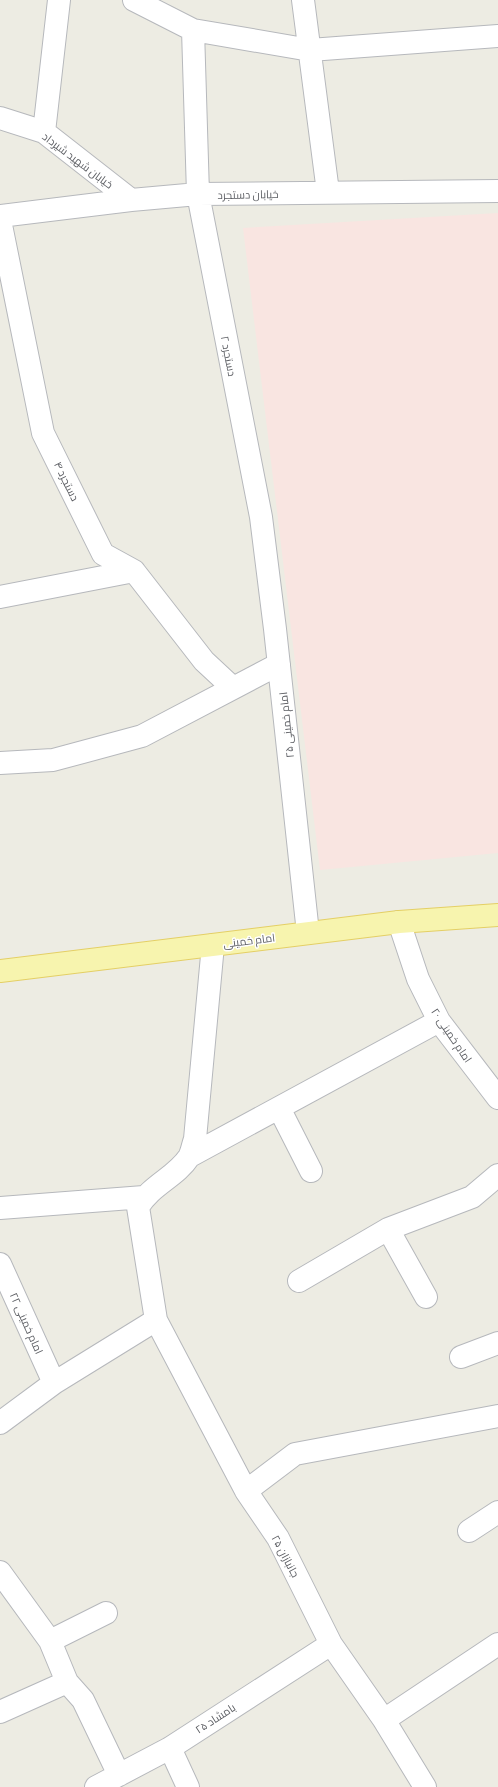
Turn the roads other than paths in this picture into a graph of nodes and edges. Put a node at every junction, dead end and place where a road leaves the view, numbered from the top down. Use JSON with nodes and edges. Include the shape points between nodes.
{"nodes":[{"id":1,"x":60,"y":0,"type":"edge"},
{"id":2,"x":134,"y":0,"type":"edge"},
{"id":3,"x":303,"y":0,"type":"edge"},
{"id":4,"x":194,"y":30,"type":"junction"},
{"id":5,"x":498,"y":36,"type":"edge"},
{"id":6,"x":310,"y":50,"type":"junction"},
{"id":7,"x":0,"y":118,"type":"edge"},
{"id":8,"x":44,"y":132,"type":"junction"},
{"id":9,"x":498,"y":191,"type":"edge"},
{"id":10,"x":328,"y":192,"type":"junction"},
{"id":11,"x":198,"y":194,"type":"junction"},
{"id":12,"x":131,"y":200,"type":"junction"},
{"id":13,"x":0,"y":216,"type":"edge"},
{"id":14,"x":0,"y":220,"type":"edge"},
{"id":15,"x":261,"y":517,"type":"joint"},
{"id":16,"x":134,"y":571,"type":"junction"},
{"id":17,"x":0,"y":597,"type":"edge"},
{"id":18,"x":279,"y":664,"type":"junction"},
{"id":19,"x":233,"y":688,"type":"junction"},
{"id":20,"x":0,"y":763,"type":"edge"},
{"id":21,"x":498,"y":915,"type":"edge"},
{"id":22,"x":399,"y":922,"type":"junction"},
{"id":23,"x":308,"y":933,"type":"junction"},
{"id":24,"x":213,"y":945,"type":"junction"},
{"id":25,"x":0,"y":971,"type":"edge"},
{"id":26,"x":439,"y":1021,"type":"junction"},
{"id":27,"x":498,"y":1098,"type":"edge"},
{"id":28,"x":279,"y":1108,"type":"junction"},
{"id":29,"x":190,"y":1156,"type":"junction"},
{"id":30,"x":311,"y":1171,"type":"dead end"},
{"id":31,"x":498,"y":1175,"type":"edge"},
{"id":32,"x":144,"y":1197,"type":"junction"},
{"id":33,"x":0,"y":1208,"type":"edge"},
{"id":34,"x":388,"y":1229,"type":"junction"},
{"id":35,"x":0,"y":1264,"type":"edge"},
{"id":36,"x":298,"y":1281,"type":"dead end"},
{"id":37,"x":426,"y":1297,"type":"dead end"},
{"id":38,"x":156,"y":1320,"type":"junction"},
{"id":39,"x":498,"y":1342,"type":"edge"},
{"id":40,"x":461,"y":1357,"type":"dead end"},
{"id":41,"x":54,"y":1383,"type":"junction"},
{"id":42,"x":498,"y":1416,"type":"edge"},
{"id":43,"x":0,"y":1423,"type":"edge"},
{"id":44,"x":246,"y":1491,"type":"junction"},
{"id":45,"x":498,"y":1512,"type":"edge"},
{"id":46,"x":469,"y":1532,"type":"dead end"},
{"id":47,"x":0,"y":1572,"type":"edge"},
{"id":48,"x":106,"y":1613,"type":"dead end"},
{"id":49,"x":50,"y":1641,"type":"junction"},
{"id":50,"x":331,"y":1644,"type":"junction"},
{"id":51,"x":498,"y":1644,"type":"edge"},
{"id":52,"x":67,"y":1682,"type":"junction"},
{"id":53,"x":0,"y":1712,"type":"edge"},
{"id":54,"x":384,"y":1720,"type":"junction"},
{"id":55,"x":170,"y":1748,"type":"junction"},
{"id":56,"x":119,"y":1775,"type":"junction"},
{"id":57,"x":96,"y":1787,"type":"edge"},
{"id":58,"x":188,"y":1787,"type":"edge"},
{"id":59,"x":425,"y":1787,"type":"edge"}],
"edges":[{"from":1,"to":8,"type":"street"},
{"from":2,"to":4,"type":"street"},
{"from":3,"to":6,"type":"street"},
{"from":4,"to":6,"type":"street"},
{"from":4,"to":11,"type":"street","name":"دستجرد ۲"},
{"from":5,"to":6,"type":"street"},
{"from":6,"to":10,"type":"street"},
{"from":7,"to":8,"type":"street","name":"خیابان شهید شیرداد"},
{"from":8,"to":12,"type":"street","name":"خیابان شهید شیرداد"},
{"from":9,"to":10,"type":"street","name":"خیابان دستجرد"},
{"from":10,"to":11,"type":"street","name":"خیابان دستجرد"},
{"from":11,"to":12,"type":"street","name":"خیابان دستجرد"},
{"from":11,"to":15,"type":"street","name":"دستجرد ۲"},
{"from":12,"to":13,"type":"street","name":"خیابان دستجرد"},
{"from":14,"to":16,"type":"street","name":"دستجرد ۴","via":[[44,433],[103,554]]},
{"from":15,"to":18,"type":"street","name":"امام خمینی ۲۵"},
{"from":16,"to":17,"type":"street"},
{"from":16,"to":19,"type":"street","name":"دستجرد ۴","via":[[204,661]]},
{"from":18,"to":19,"type":"street"},
{"from":18,"to":23,"type":"street","name":"امام خمینی ۲۵"},
{"from":19,"to":20,"type":"street","via":[[142,736],[53,760]]},
{"from":21,"to":22,"type":"main road","name":"امام خمینی"},
{"from":22,"to":23,"type":"main road","name":"امام خمینی"},
{"from":22,"to":26,"type":"street","name":"امام خمینی ۲۰","via":[[418,979]]},
{"from":23,"to":24,"type":"main road","name":"امام خمینی"},
{"from":24,"to":25,"type":"main road","name":"امام خمینی"},
{"from":24,"to":29,"type":"street","via":[[195,1139]]},
{"from":26,"to":27,"type":"street","name":"امام خمینی ۲۰"},
{"from":26,"to":28,"type":"street"},
{"from":28,"to":29,"type":"street"},
{"from":28,"to":30,"type":"street"},
{"from":29,"to":32,"type":"street"},
{"from":31,"to":34,"type":"street","via":[[472,1197]]},
{"from":32,"to":33,"type":"street"},
{"from":32,"to":38,"type":"street","name":"جانبازان ۲۵","via":[[138,1207]]},
{"from":34,"to":36,"type":"street"},
{"from":34,"to":37,"type":"street"},
{"from":35,"to":41,"type":"street","name":"امام خمینی ۲۲"},
{"from":38,"to":41,"type":"street"},
{"from":38,"to":44,"type":"street","name":"جانبازان ۲۵"},
{"from":39,"to":40,"type":"street"},
{"from":41,"to":43,"type":"street"},
{"from":42,"to":44,"type":"street","via":[[295,1454]]},
{"from":44,"to":50,"type":"street","name":"جانبازان ۲۵","via":[[278,1538]]},
{"from":45,"to":46,"type":"street"},
{"from":47,"to":49,"type":"street"},
{"from":48,"to":49,"type":"street"},
{"from":49,"to":52,"type":"street"},
{"from":50,"to":54,"type":"street","name":"جانبازان ۲۵"},
{"from":50,"to":55,"type":"street","name":"بامشاد ۲۵"},
{"from":51,"to":54,"type":"street"},
{"from":52,"to":53,"type":"street"},
{"from":52,"to":56,"type":"street","via":[[83,1700]]},
{"from":54,"to":59,"type":"street","name":"جانبازان ۲۵"},
{"from":55,"to":56,"type":"street","name":"بامشاد ۲۵"},
{"from":55,"to":58,"type":"street"},
{"from":56,"to":57,"type":"street","name":"بامشاد ۲۵"}]}
